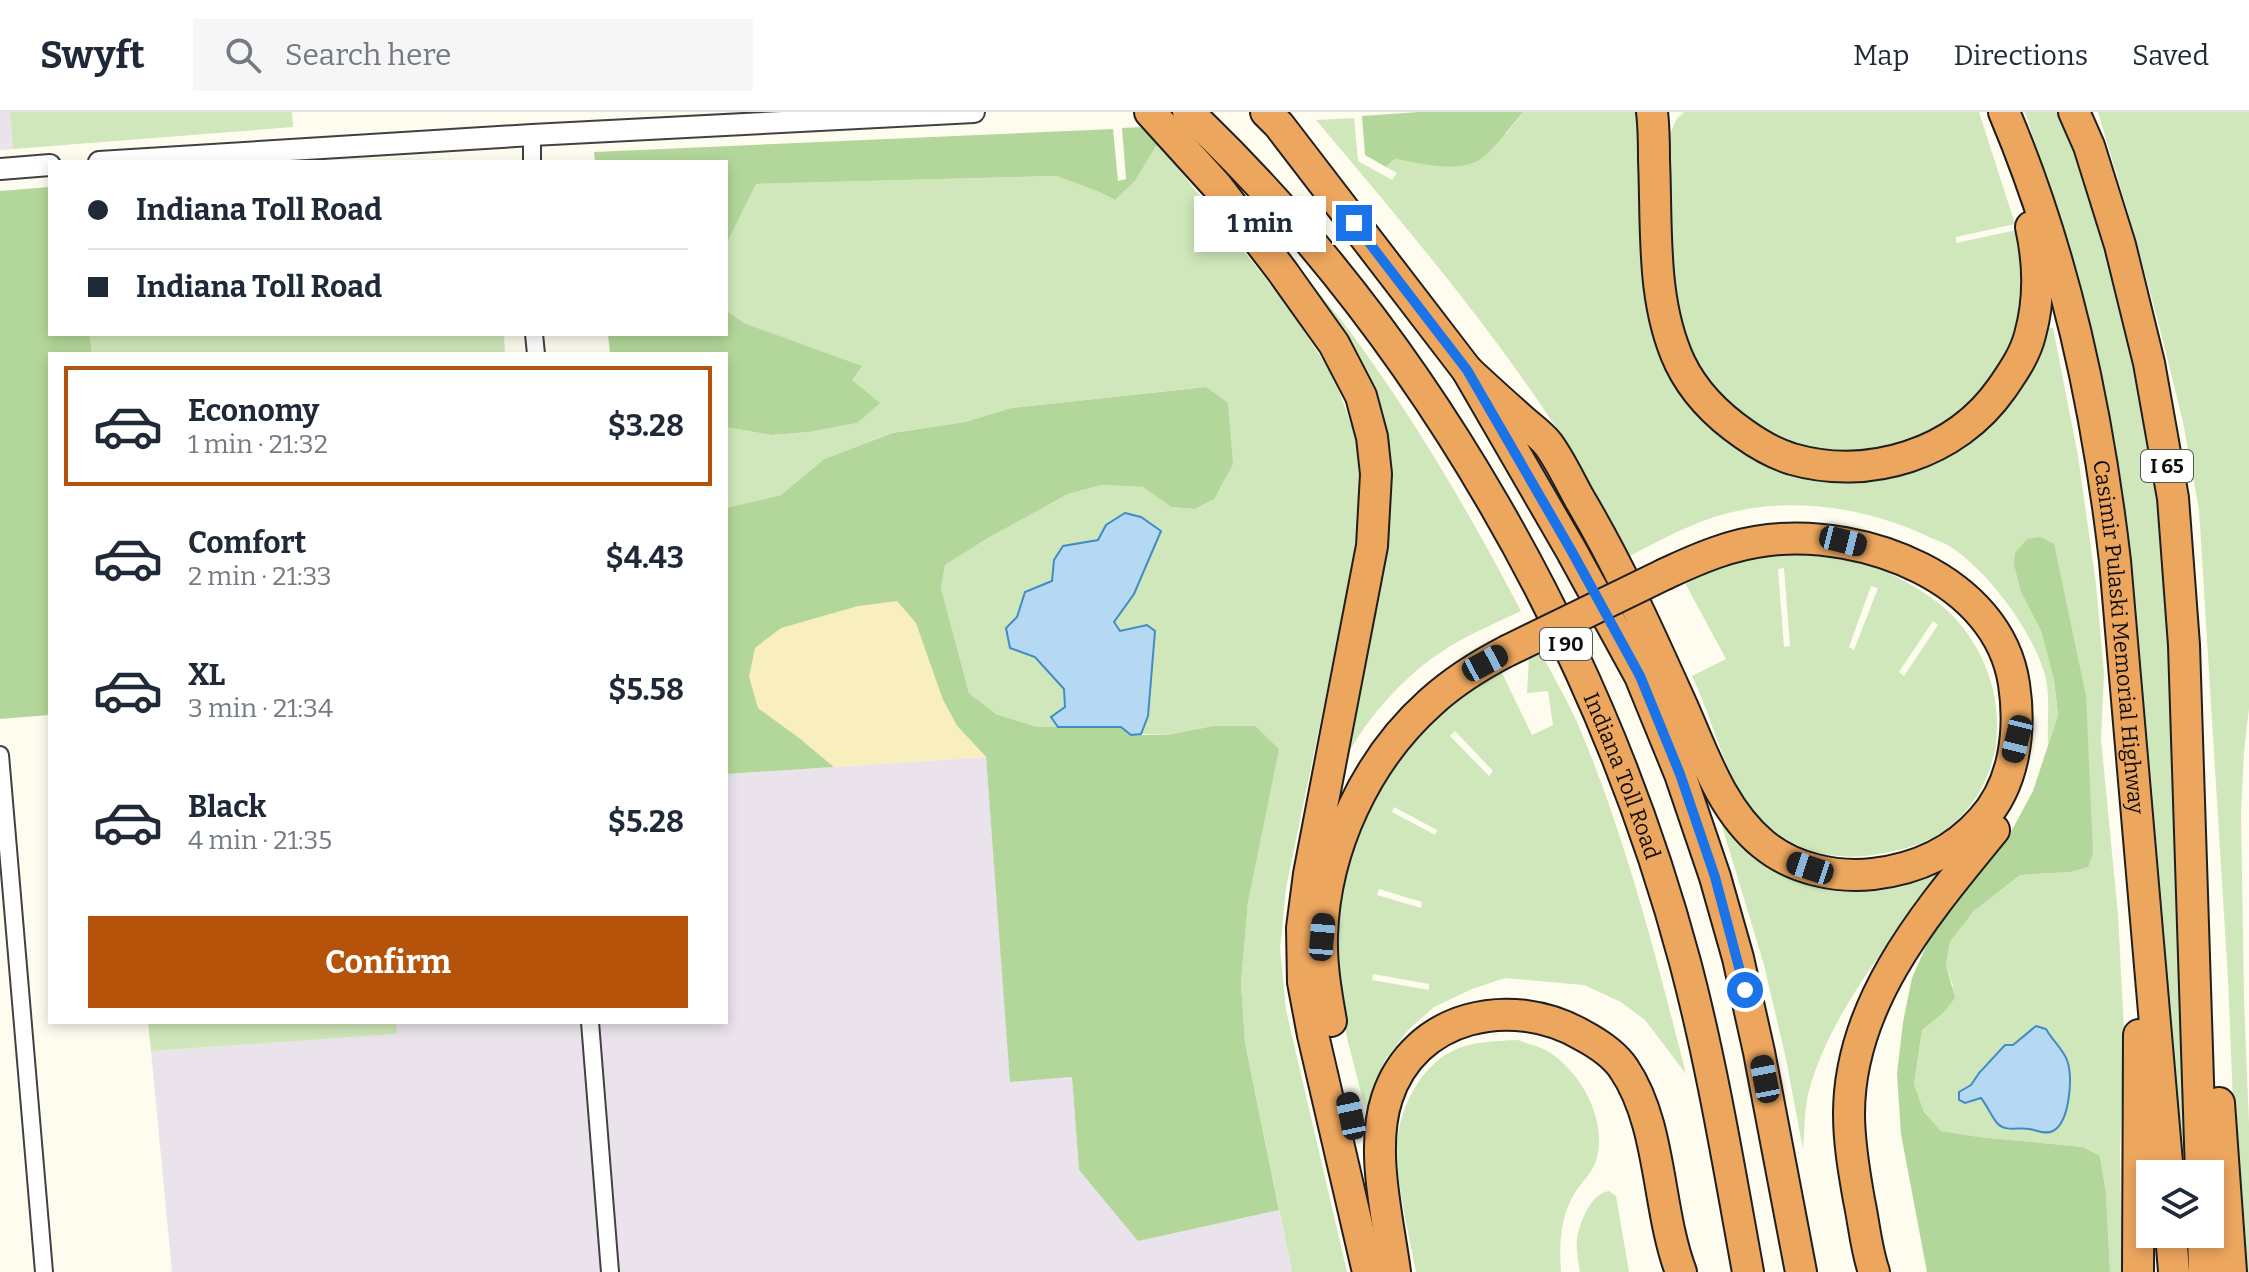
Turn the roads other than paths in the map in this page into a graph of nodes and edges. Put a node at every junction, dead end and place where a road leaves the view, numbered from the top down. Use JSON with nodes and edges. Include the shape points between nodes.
{"nodes":[{"id":1,"x":974,"y":112,"type":"edge"},
{"id":2,"x":1150,"y":112,"type":"edge"},
{"id":3,"x":1188,"y":112,"type":"edge"},
{"id":4,"x":1266,"y":112,"type":"edge"},
{"id":5,"x":1652,"y":112,"type":"edge"},
{"id":6,"x":2004,"y":112,"type":"edge"},
{"id":7,"x":2074,"y":112,"type":"edge"},
{"id":8,"x":532,"y":135,"type":"junction"},
{"id":9,"x":2023,"y":157,"type":"junction"},
{"id":10,"x":131,"y":160,"type":"edge"},
{"id":11,"x":532,"y":160,"type":"edge"},
{"id":12,"x":48,"y":165,"type":"edge"},
{"id":13,"x":0,"y":169,"type":"edge"},
{"id":14,"x":1467,"y":370,"type":"junction"},
{"id":15,"x":1661,"y":567,"type":"junction"},
{"id":16,"x":1504,"y":644,"type":"junction"},
{"id":17,"x":0,"y":755,"type":"edge"},
{"id":18,"x":2190,"y":795,"type":"junction"},
{"id":19,"x":1309,"y":874,"type":"junction"},
{"id":20,"x":2149,"y":950,"type":"junction"},
{"id":21,"x":590,"y":1024,"type":"edge"},
{"id":22,"x":2167,"y":1160,"type":"edge"},
{"id":23,"x":2201,"y":1160,"type":"edge"},
{"id":24,"x":2172,"y":1248,"type":"edge"},
{"id":25,"x":2203,"y":1248,"type":"edge"},
{"id":26,"x":1672,"y":1266,"type":"edge"},
{"id":27,"x":1873,"y":1271,"type":"edge"},
{"id":28,"x":44,"y":1272,"type":"edge"},
{"id":29,"x":610,"y":1272,"type":"edge"},
{"id":30,"x":1368,"y":1272,"type":"edge"},
{"id":31,"x":1392,"y":1272,"type":"edge"},
{"id":32,"x":1653,"y":1272,"type":"edge"},
{"id":33,"x":1693,"y":1272,"type":"edge"},
{"id":34,"x":1707,"y":1272,"type":"edge"},
{"id":35,"x":1748,"y":1272,"type":"edge"},
{"id":36,"x":1801,"y":1272,"type":"edge"},
{"id":37,"x":2138,"y":1272,"type":"edge"},
{"id":38,"x":2174,"y":1272,"type":"edge"},
{"id":39,"x":2204,"y":1272,"type":"edge"},
{"id":40,"x":2231,"y":1272,"type":"edge"}],
"edges":[{"from":1,"to":8,"type":"street"},
{"from":2,"to":19,"type":"highway","via":[[1217,186],[1334,344],[1361,396],[1372,437],[1372,546]]},
{"from":3,"to":35,"type":"highway","name":"Indiana Toll Road","number":"I 90","via":[[1363,307],[1492,499],[1537,583],[1593,700],[1663,889],[1707,1059]]},
{"from":4,"to":14,"type":"highway","number":"I 90"},
{"from":5,"to":9,"type":"highway","via":[[1661,297],[1681,365],[1702,398],[1727,423],[1790,459],[1826,466],[1863,466],[1934,448],[1992,402],[2017,367],[2030,338],[2038,279]]},
{"from":6,"to":9,"type":"highway","name":"Casimir Pulaski Memorial Highway"},
{"from":7,"to":18,"type":"highway","number":"I 65","via":[[2120,245],[2149,363],[2173,498]]},
{"from":8,"to":10,"type":"street"},
{"from":8,"to":11,"type":"street"},
{"from":9,"to":20,"type":"highway","name":"Casimir Pulaski Memorial Highway","via":[[2059,267],[2095,415],[2115,561]]},
{"from":12,"to":13,"type":"street"},
{"from":14,"to":15,"type":"highway","via":[[1548,443],[1594,523],[1718,785],[1739,819],[1764,845],[1826,873],[1899,871],[1934,858],[1985,818],[2009,772],[2017,739],[2017,704],[2012,672],[1998,640],[1979,610],[1950,587],[1918,566],[1843,541],[1772,539]]},
{"from":14,"to":36,"type":"highway","number":"I 90","via":[[1640,676],[1680,774],[1738,958]]},
{"from":15,"to":16,"type":"highway"},
{"from":15,"to":27,"type":"highway","via":[[1720,535],[1768,524],[1870,529],[1928,552],[1965,575],[1993,602],[2028,669],[2034,738],[2015,799],[1915,930],[1864,1026],[1849,1113]]},
{"from":16,"to":19,"type":"highway","via":[[1454,664],[1396,714],[1347,783]]},
{"from":16,"to":31,"type":"highway","via":[[1430,702],[1383,756],[1347,819],[1325,897],[1325,986],[1368,1199]]},
{"from":17,"to":28,"type":"street"},
{"from":18,"to":23,"type":"highway","number":"I 65"},
{"from":18,"to":40,"type":"highway","via":[[2207,889]]},
{"from":19,"to":30,"type":"highway","via":[[1303,982]]},
{"from":20,"to":22,"type":"highway","name":"Casimir Pulaski Memorial Highway"},
{"from":20,"to":37,"type":"highway","via":[[2139,1019]]},
{"from":21,"to":29,"type":"street"},
{"from":24,"to":38,"type":"highway"},
{"from":25,"to":39,"type":"highway"},
{"from":26,"to":31,"type":"highway","via":[[1648,1126],[1623,1066],[1569,1027],[1512,1013],[1480,1016],[1449,1027],[1418,1047],[1400,1068],[1381,1128]]},
{"from":26,"to":32,"type":"highway"},
{"from":26,"to":33,"type":"highway"},
{"from":26,"to":34,"type":"highway"}]}
